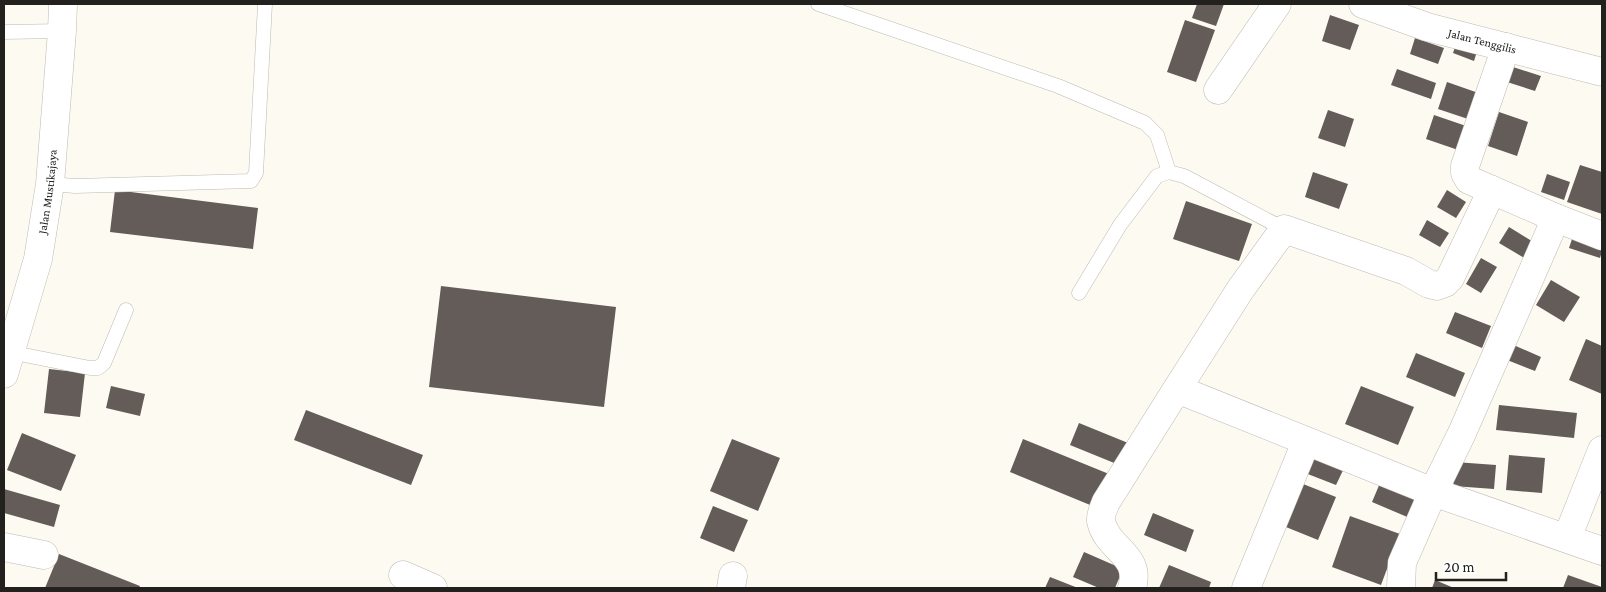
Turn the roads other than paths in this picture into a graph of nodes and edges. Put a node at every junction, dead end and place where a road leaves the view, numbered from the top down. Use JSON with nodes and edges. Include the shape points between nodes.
{"nodes":[{"id":1,"x":63,"y":4,"type":"edge"},
{"id":2,"x":265,"y":4,"type":"edge"},
{"id":3,"x":818,"y":4,"type":"edge"},
{"id":4,"x":1277,"y":4,"type":"edge"},
{"id":5,"x":1364,"y":4,"type":"edge"},
{"id":6,"x":62,"y":31,"type":"junction"},
{"id":7,"x":4,"y":32,"type":"edge"},
{"id":8,"x":1506,"y":47,"type":"junction"},
{"id":9,"x":1602,"y":72,"type":"edge"},
{"id":10,"x":1218,"y":90,"type":"dead end"},
{"id":11,"x":1168,"y":172,"type":"junction"},
{"id":12,"x":50,"y":184,"type":"junction"},
{"id":13,"x":1492,"y":190,"type":"junction"},
{"id":14,"x":1556,"y":218,"type":"junction"},
{"id":15,"x":1284,"y":229,"type":"junction"},
{"id":16,"x":1602,"y":236,"type":"edge"},
{"id":17,"x":1079,"y":293,"type":"dead end"},
{"id":18,"x":126,"y":310,"type":"dead end"},
{"id":19,"x":7,"y":363,"type":"edge"},
{"id":20,"x":1177,"y":389,"type":"junction"},
{"id":21,"x":1306,"y":442,"type":"junction"},
{"id":22,"x":1600,"y":464,"type":"edge"},
{"id":23,"x":1432,"y":492,"type":"junction"},
{"id":24,"x":1567,"y":538,"type":"junction"},
{"id":25,"x":4,"y":547,"type":"edge"},
{"id":26,"x":1602,"y":551,"type":"edge"},
{"id":27,"x":44,"y":555,"type":"dead end"},
{"id":28,"x":403,"y":576,"type":"dead end"},
{"id":29,"x":432,"y":588,"type":"edge"},
{"id":30,"x":1132,"y":588,"type":"edge"},
{"id":31,"x":1246,"y":588,"type":"edge"},
{"id":32,"x":1400,"y":588,"type":"edge"}],
"edges":[{"from":1,"to":6,"type":"street","name":"Jalan Mustikajaya"},
{"from":2,"to":12,"type":"lane","via":[[256,173],[250,181]]},
{"from":3,"to":11,"type":"lane","via":[[1058,86],[1144,124],[1157,135]]},
{"from":4,"to":10,"type":"street"},
{"from":5,"to":8,"type":"street","name":"Jalan Tenggilis","via":[[1428,27]]},
{"from":6,"to":7,"type":"lane"},
{"from":6,"to":12,"type":"street","name":"Jalan Mustikajaya"},
{"from":8,"to":9,"type":"street","name":"Jalan Tenggilis"},
{"from":8,"to":13,"type":"street","via":[[1465,172],[1469,180]]},
{"from":11,"to":15,"type":"lane","via":[[1184,176]]},
{"from":11,"to":17,"type":"lane","via":[[1156,176],[1125,218]]},
{"from":12,"to":19,"type":"street","name":"Jalan Mustikajaya","via":[[38,260]]},
{"from":13,"to":14,"type":"street"},
{"from":13,"to":15,"type":"street","via":[[1450,278],[1437,286],[1406,271]]},
{"from":14,"to":16,"type":"street"},
{"from":14,"to":23,"type":"street","via":[[1462,433]]},
{"from":15,"to":20,"type":"street","via":[[1240,290]]},
{"from":18,"to":19,"type":"lane","via":[[104,363],[98,368]]},
{"from":20,"to":21,"type":"street"},
{"from":20,"to":30,"type":"street","via":[[1106,502],[1101,519],[1108,536],[1131,562],[1135,574]]},
{"from":21,"to":23,"type":"street"},
{"from":21,"to":31,"type":"street"},
{"from":22,"to":24,"type":"street"},
{"from":23,"to":24,"type":"street"},
{"from":23,"to":32,"type":"street","via":[[1402,563]]},
{"from":24,"to":26,"type":"street"},
{"from":25,"to":27,"type":"street"},
{"from":28,"to":29,"type":"street"}]}
